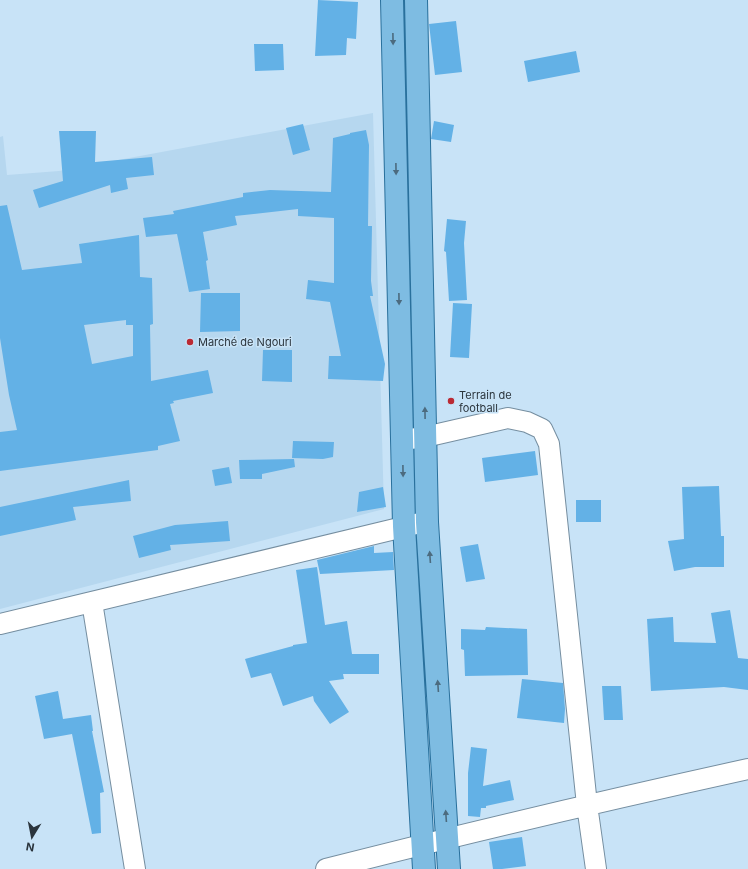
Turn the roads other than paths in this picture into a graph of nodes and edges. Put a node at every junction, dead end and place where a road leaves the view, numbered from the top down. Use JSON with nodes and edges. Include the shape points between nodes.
{"nodes":[{"id":1,"x":392,"y":0,"type":"edge"},
{"id":2,"x":416,"y":0,"type":"edge"},
{"id":3,"x":425,"y":437,"type":"junction"},
{"id":4,"x":402,"y":440,"type":"junction"},
{"id":5,"x":427,"y":522,"type":"junction"},
{"id":6,"x":404,"y":526,"type":"junction"},
{"id":7,"x":92,"y":602,"type":"junction"},
{"id":8,"x":0,"y":624,"type":"edge"},
{"id":9,"x":748,"y":769,"type":"edge"},
{"id":10,"x":587,"y":805,"type":"junction"},
{"id":11,"x":447,"y":839,"type":"junction"},
{"id":12,"x":423,"y":844,"type":"junction"},
{"id":13,"x":135,"y":869,"type":"edge"},
{"id":14,"x":326,"y":869,"type":"edge"},
{"id":15,"x":424,"y":869,"type":"edge"},
{"id":16,"x":449,"y":869,"type":"edge"},
{"id":17,"x":596,"y":869,"type":"edge"}],
"edges":[{"from":1,"to":4,"type":"main road","one_way":true},
{"from":3,"to":2,"type":"main road","one_way":true},
{"from":3,"to":4,"type":"street"},
{"from":3,"to":5,"type":"main road"},
{"from":3,"to":10,"type":"street","via":[[508,418],[527,422],[542,429],[549,444]]},
{"from":4,"to":6,"type":"main road","one_way":true},
{"from":5,"to":6,"type":"street"},
{"from":11,"to":5,"type":"main road","one_way":true},
{"from":6,"to":7,"type":"street"},
{"from":6,"to":12,"type":"main road"},
{"from":7,"to":8,"type":"street"},
{"from":7,"to":13,"type":"street"},
{"from":9,"to":10,"type":"street"},
{"from":10,"to":11,"type":"street"},
{"from":10,"to":17,"type":"street"},
{"from":11,"to":12,"type":"street"},
{"from":11,"to":16,"type":"main road"},
{"from":12,"to":14,"type":"street"},
{"from":12,"to":15,"type":"main road"}]}
